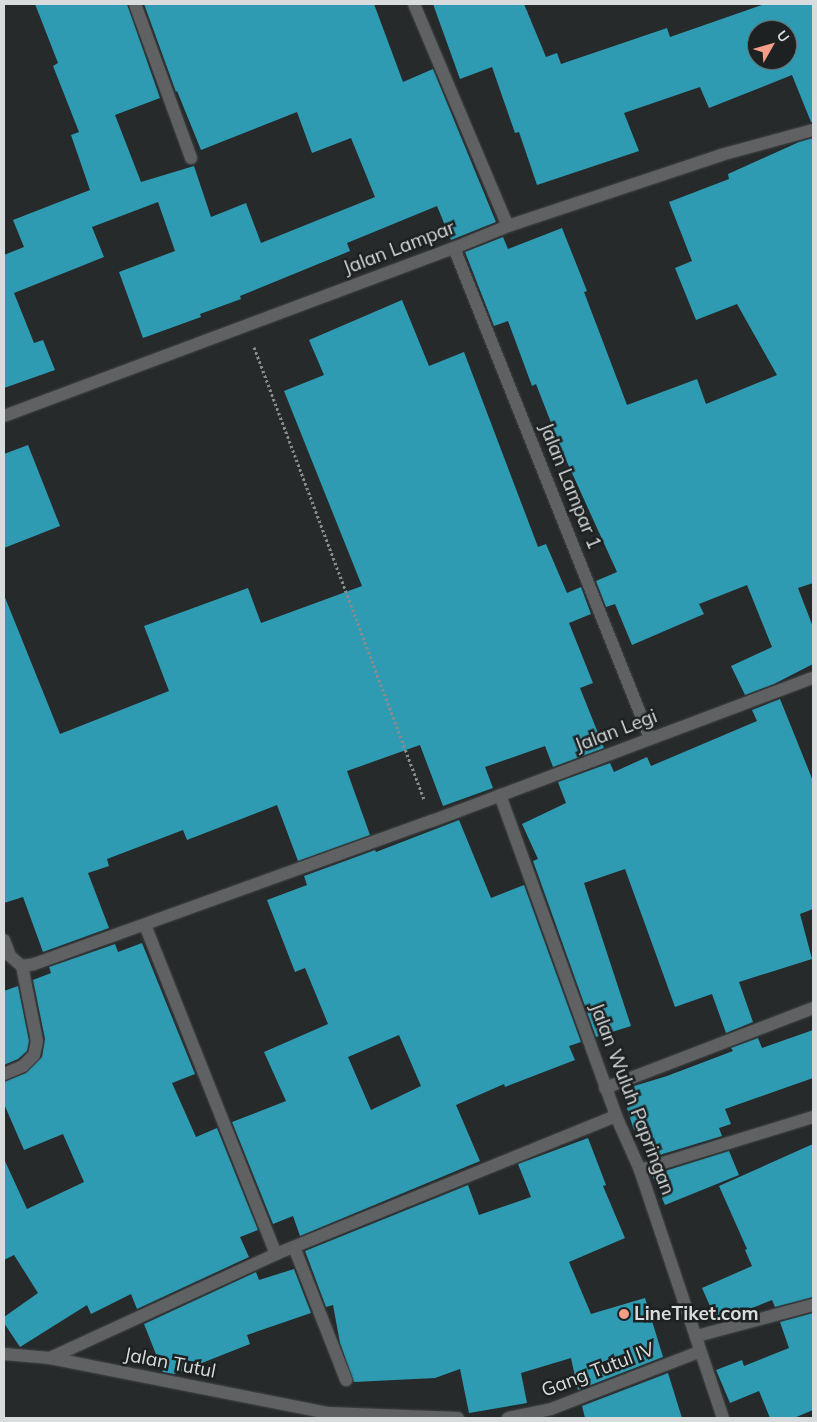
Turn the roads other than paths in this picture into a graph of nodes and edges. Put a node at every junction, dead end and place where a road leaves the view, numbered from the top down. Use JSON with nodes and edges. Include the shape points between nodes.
{"nodes":[{"id":1,"x":135,"y":4,"type":"edge"},
{"id":2,"x":414,"y":4,"type":"edge"},
{"id":3,"x":813,"y":130,"type":"edge"},
{"id":4,"x":191,"y":158,"type":"dead end"},
{"id":5,"x":508,"y":226,"type":"junction"},
{"id":6,"x":454,"y":248,"type":"junction"},
{"id":7,"x":4,"y":416,"type":"edge"},
{"id":8,"x":813,"y":678,"type":"edge"},
{"id":9,"x":650,"y":738,"type":"junction"},
{"id":10,"x":500,"y":795,"type":"junction"},
{"id":11,"x":145,"y":925,"type":"junction"},
{"id":12,"x":4,"y":940,"type":"edge"},
{"id":13,"x":22,"y":966,"type":"junction"},
{"id":14,"x":813,"y":1008,"type":"edge"},
{"id":15,"x":4,"y":1074,"type":"edge"},
{"id":16,"x":605,"y":1088,"type":"junction"},
{"id":17,"x":616,"y":1116,"type":"junction"},
{"id":18,"x":813,"y":1117,"type":"edge"},
{"id":19,"x":640,"y":1170,"type":"junction"},
{"id":20,"x":294,"y":1247,"type":"junction"},
{"id":21,"x":276,"y":1254,"type":"junction"},
{"id":22,"x":813,"y":1306,"type":"edge"},
{"id":23,"x":696,"y":1336,"type":"junction"},
{"id":24,"x":699,"y":1352,"type":"junction"},
{"id":25,"x":4,"y":1354,"type":"edge"},
{"id":26,"x":50,"y":1358,"type":"junction"},
{"id":27,"x":346,"y":1380,"type":"dead end"},
{"id":28,"x":329,"y":1416,"type":"edge"},
{"id":29,"x":458,"y":1418,"type":"edge"},
{"id":30,"x":508,"y":1418,"type":"edge"},
{"id":31,"x":723,"y":1418,"type":"edge"}],
"edges":[{"from":1,"to":4,"type":"street"},
{"from":2,"to":5,"type":"street"},
{"from":3,"to":5,"type":"street","name":"Jalan Lampar","via":[[721,155]]},
{"from":5,"to":6,"type":"street","name":"Jalan Lampar"},
{"from":6,"to":7,"type":"street","name":"Jalan Lampar"},
{"from":6,"to":9,"type":"street","name":"Jalan Lampar 1"},
{"from":8,"to":9,"type":"street","name":"Jalan Legi"},
{"from":9,"to":10,"type":"street","name":"Jalan Legi"},
{"from":10,"to":11,"type":"street","name":"Jalan Legi"},
{"from":10,"to":16,"type":"street","name":"Jalan Wuluh Papringan"},
{"from":11,"to":13,"type":"street","name":"Jalan Legi"},
{"from":11,"to":21,"type":"street"},
{"from":12,"to":13,"type":"street","via":[[10,956]]},
{"from":13,"to":15,"type":"street","via":[[37,1041],[34,1055],[23,1066]]},
{"from":14,"to":16,"type":"street"},
{"from":16,"to":17,"type":"street","name":"Jalan Wuluh Papringan"},
{"from":17,"to":19,"type":"street","name":"Jalan Wuluh Papringan"},
{"from":17,"to":20,"type":"street"},
{"from":18,"to":19,"type":"street"},
{"from":19,"to":23,"type":"street","name":"Jalan Wuluh Papringan"},
{"from":20,"to":21,"type":"street"},
{"from":20,"to":27,"type":"street"},
{"from":21,"to":26,"type":"street"},
{"from":22,"to":23,"type":"street"},
{"from":23,"to":24,"type":"street","name":"Jalan Wuluh Papringan"},
{"from":24,"to":30,"type":"street","name":"Gang Tutul IV","via":[[551,1408]]},
{"from":24,"to":31,"type":"street","name":"Jalan Wuluh Papringan"},
{"from":25,"to":26,"type":"street","name":"Jalan Tutul"},
{"from":26,"to":28,"type":"street","name":"Jalan Tutul"},
{"from":28,"to":29,"type":"street"}]}
